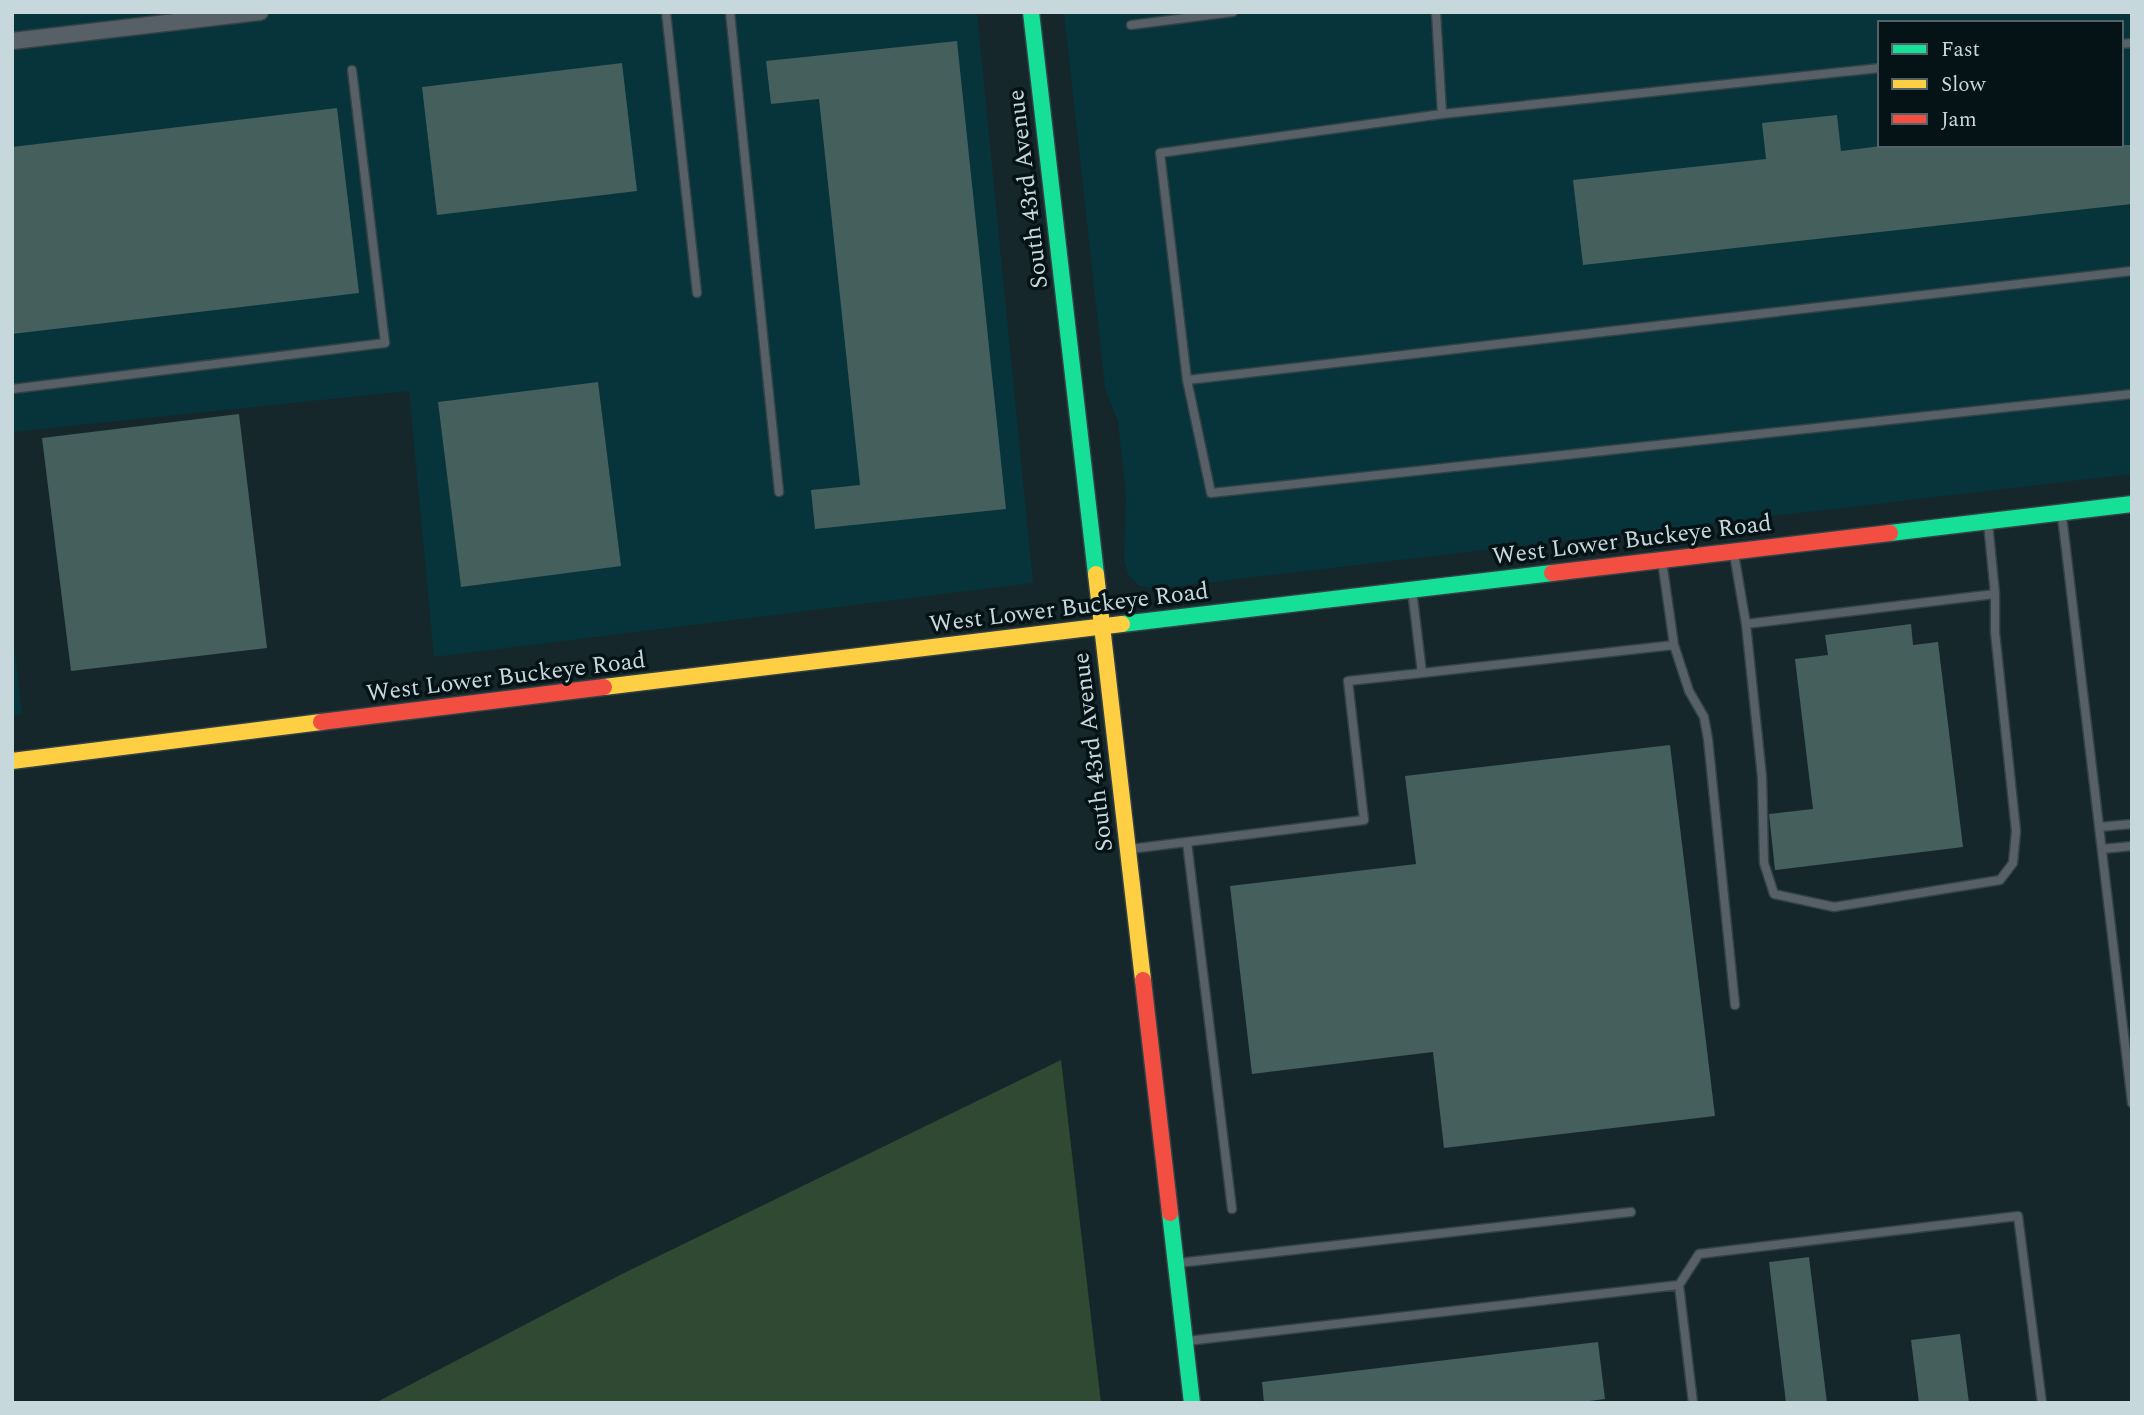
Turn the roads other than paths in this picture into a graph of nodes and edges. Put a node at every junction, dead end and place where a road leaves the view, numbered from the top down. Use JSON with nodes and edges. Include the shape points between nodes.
{"nodes":[{"id":1,"x":260,"y":12,"type":"edge"},
{"id":2,"x":666,"y":12,"type":"edge"},
{"id":3,"x":730,"y":12,"type":"edge"},
{"id":4,"x":1031,"y":12,"type":"edge"},
{"id":5,"x":1233,"y":12,"type":"edge"},
{"id":6,"x":1436,"y":12,"type":"edge"},
{"id":7,"x":1131,"y":25,"type":"dead end"},
{"id":8,"x":12,"y":41,"type":"edge"},
{"id":9,"x":1878,"y":68,"type":"edge"},
{"id":10,"x":352,"y":70,"type":"dead end"},
{"id":11,"x":1442,"y":114,"type":"junction"},
{"id":12,"x":2132,"y":271,"type":"edge"},
{"id":13,"x":697,"y":293,"type":"dead end"},
{"id":14,"x":1186,"y":380,"type":"junction"},
{"id":15,"x":12,"y":389,"type":"edge"},
{"id":16,"x":2132,"y":394,"type":"edge"},
{"id":17,"x":779,"y":492,"type":"dead end"},
{"id":18,"x":2132,"y":504,"type":"edge"},
{"id":19,"x":2062,"y":513,"type":"junction"},
{"id":20,"x":1988,"y":521,"type":"junction"},
{"id":21,"x":1734,"y":552,"type":"junction"},
{"id":22,"x":1661,"y":558,"type":"junction"},
{"id":23,"x":1412,"y":589,"type":"junction"},
{"id":24,"x":1995,"y":594,"type":"junction"},
{"id":25,"x":1746,"y":625,"type":"junction"},
{"id":26,"x":1102,"y":627,"type":"junction"},
{"id":27,"x":1674,"y":645,"type":"junction"},
{"id":28,"x":1422,"y":673,"type":"junction"},
{"id":29,"x":12,"y":761,"type":"edge"},
{"id":30,"x":2132,"y":824,"type":"edge"},
{"id":31,"x":2099,"y":827,"type":"junction"},
{"id":32,"x":1187,"y":842,"type":"junction"},
{"id":33,"x":2132,"y":846,"type":"edge"},
{"id":34,"x":1127,"y":849,"type":"junction"},
{"id":35,"x":2102,"y":849,"type":"junction"},
{"id":36,"x":1735,"y":1006,"type":"dead end"},
{"id":37,"x":2130,"y":1071,"type":"edge"},
{"id":38,"x":2132,"y":1103,"type":"edge"},
{"id":39,"x":1232,"y":1209,"type":"dead end"},
{"id":40,"x":1631,"y":1212,"type":"dead end"},
{"id":41,"x":1175,"y":1264,"type":"junction"},
{"id":42,"x":1679,"y":1285,"type":"junction"},
{"id":43,"x":1185,"y":1341,"type":"junction"},
{"id":44,"x":1192,"y":1403,"type":"edge"},
{"id":45,"x":1693,"y":1403,"type":"edge"},
{"id":46,"x":2042,"y":1403,"type":"edge"}],
"edges":[{"from":1,"to":8,"type":"street"},
{"from":2,"to":13,"type":"lane"},
{"from":3,"to":17,"type":"lane"},
{"from":4,"to":26,"type":"main road","name":"South 43rd Avenue"},
{"from":5,"to":7,"type":"lane"},
{"from":6,"to":11,"type":"lane"},
{"from":9,"to":11,"type":"lane"},
{"from":10,"to":15,"type":"lane","via":[[385,343]]},
{"from":11,"to":14,"type":"lane","via":[[1160,153]]},
{"from":12,"to":14,"type":"lane"},
{"from":14,"to":16,"type":"lane","via":[[1211,493]]},
{"from":18,"to":19,"type":"main road","name":"West Lower Buckeye Road"},
{"from":19,"to":20,"type":"main road","name":"West Lower Buckeye Road"},
{"from":19,"to":31,"type":"lane"},
{"from":20,"to":21,"type":"main road","name":"West Lower Buckeye Road"},
{"from":20,"to":24,"type":"lane"},
{"from":21,"to":22,"type":"main road","name":"West Lower Buckeye Road"},
{"from":21,"to":25,"type":"lane"},
{"from":22,"to":23,"type":"main road","name":"West Lower Buckeye Road"},
{"from":22,"to":27,"type":"lane"},
{"from":23,"to":26,"type":"main road","name":"West Lower Buckeye Road"},
{"from":23,"to":28,"type":"lane"},
{"from":24,"to":25,"type":"lane"},
{"from":24,"to":25,"type":"lane","via":[[2016,831],[2013,863],[2000,880],[1834,907],[1774,894],[1764,863],[1762,777]]},
{"from":26,"to":29,"type":"main road","name":"West Lower Buckeye Road"},
{"from":26,"to":34,"type":"main road","name":"South 43rd Avenue"},
{"from":27,"to":28,"type":"lane"},
{"from":27,"to":36,"type":"lane","via":[[1689,691],[1704,717],[1708,739]]},
{"from":28,"to":32,"type":"lane","via":[[1348,681],[1364,820]]},
{"from":30,"to":31,"type":"lane"},
{"from":31,"to":35,"type":"lane"},
{"from":32,"to":34,"type":"lane"},
{"from":32,"to":39,"type":"lane"},
{"from":33,"to":35,"type":"lane"},
{"from":34,"to":41,"type":"main road","name":"South 43rd Avenue"},
{"from":35,"to":37,"type":"lane"},
{"from":37,"to":38,"type":"lane"},
{"from":40,"to":41,"type":"lane"},
{"from":41,"to":43,"type":"main road","name":"South 43rd Avenue"},
{"from":42,"to":43,"type":"lane"},
{"from":42,"to":45,"type":"lane"},
{"from":42,"to":46,"type":"lane","via":[[1699,1254],[2018,1216]]},
{"from":43,"to":44,"type":"main road","name":"South 43rd Avenue"}]}
